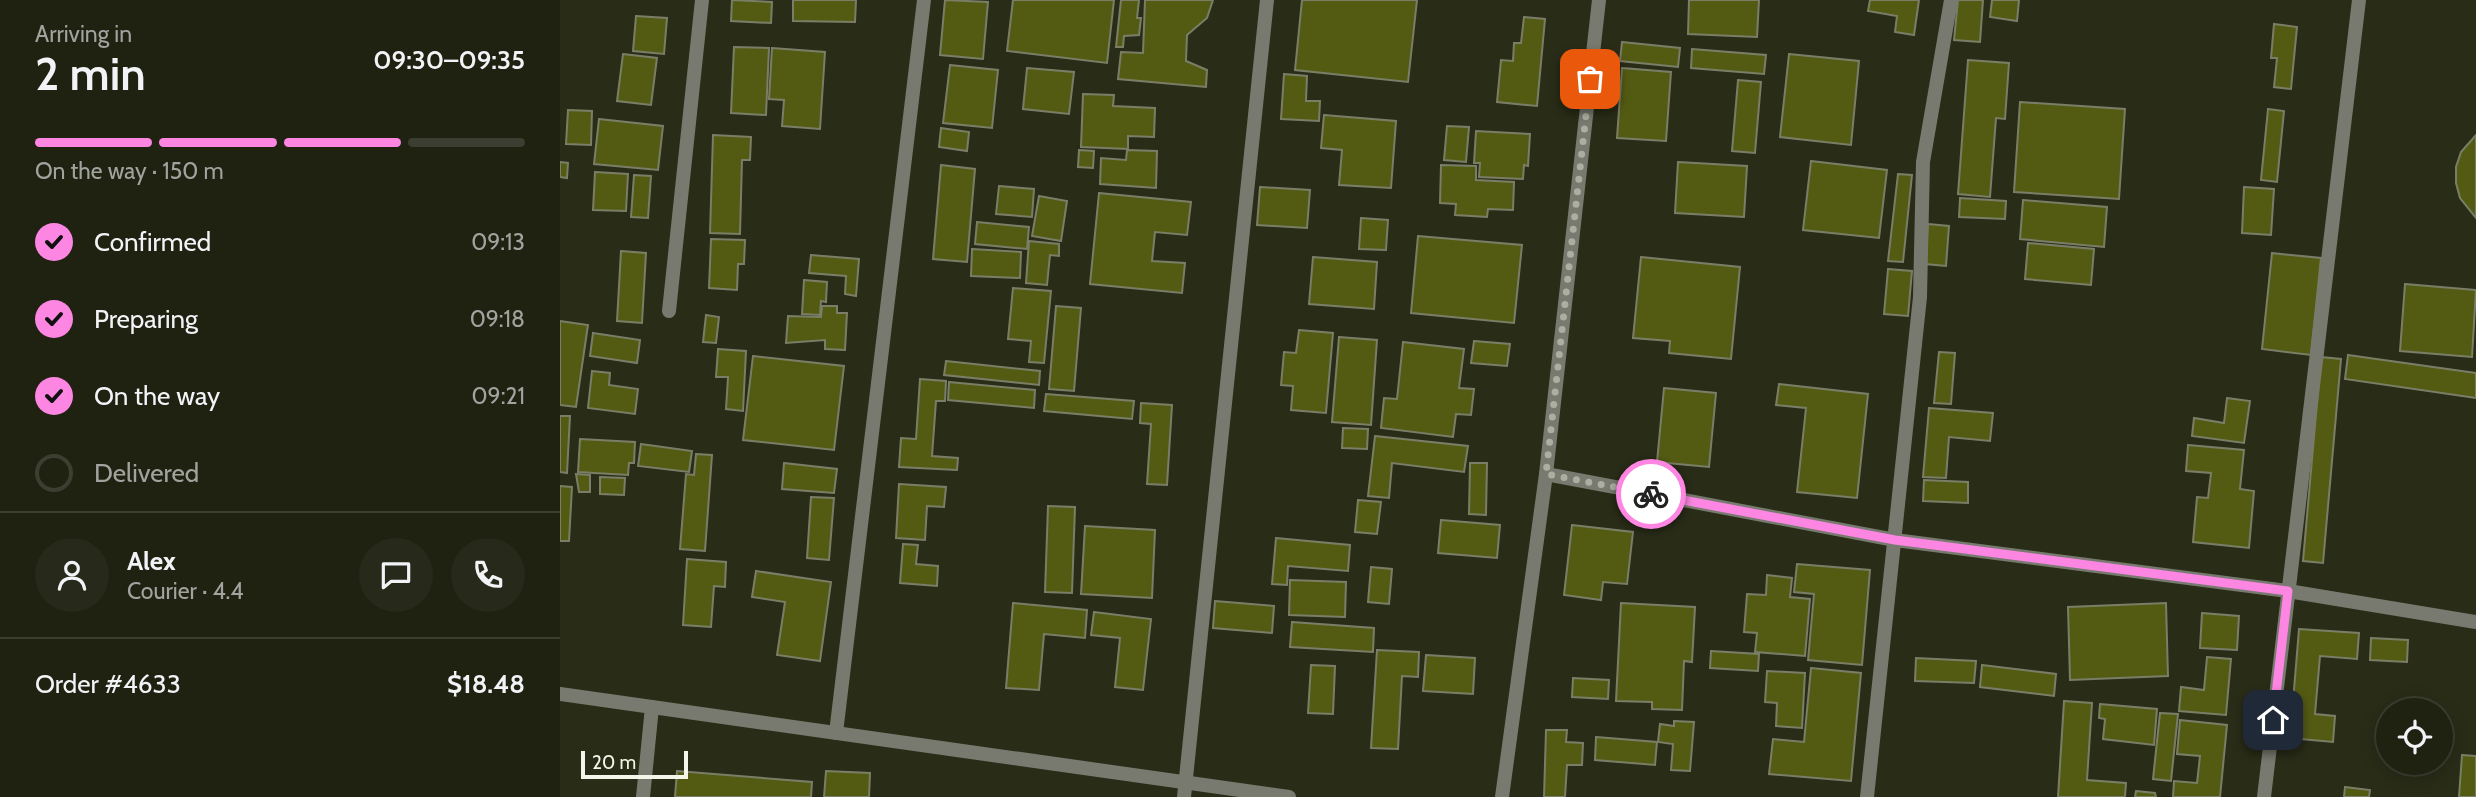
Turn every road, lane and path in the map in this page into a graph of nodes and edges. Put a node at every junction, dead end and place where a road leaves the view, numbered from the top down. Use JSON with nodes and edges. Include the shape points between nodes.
{"nodes":[{"id":1,"x":702,"y":0,"type":"edge"},
{"id":2,"x":924,"y":0,"type":"edge"},
{"id":3,"x":1267,"y":0,"type":"edge"},
{"id":4,"x":1599,"y":0,"type":"edge"},
{"id":5,"x":1951,"y":0,"type":"edge"},
{"id":6,"x":2359,"y":0,"type":"edge"},
{"id":7,"x":669,"y":311,"type":"dead end"},
{"id":8,"x":1546,"y":474,"type":"junction"},
{"id":9,"x":1895,"y":540,"type":"junction"},
{"id":10,"x":2288,"y":591,"type":"junction"},
{"id":11,"x":2476,"y":622,"type":"edge"},
{"id":12,"x":560,"y":694,"type":"edge"},
{"id":13,"x":652,"y":707,"type":"junction"},
{"id":14,"x":836,"y":733,"type":"junction"},
{"id":15,"x":1184,"y":790,"type":"edge"},
{"id":16,"x":643,"y":797,"type":"edge"},
{"id":17,"x":1289,"y":797,"type":"edge"},
{"id":18,"x":1502,"y":797,"type":"edge"},
{"id":19,"x":1867,"y":797,"type":"edge"},
{"id":20,"x":2264,"y":797,"type":"edge"}],
"edges":[{"from":1,"to":7,"type":"street"},
{"from":2,"to":14,"type":"street"},
{"from":3,"to":15,"type":"street"},
{"from":4,"to":8,"type":"street"},
{"from":5,"to":9,"type":"street","via":[[1923,162],[1920,297]]},
{"from":6,"to":10,"type":"street"},
{"from":8,"to":9,"type":"street"},
{"from":8,"to":18,"type":"street"},
{"from":9,"to":10,"type":"street"},
{"from":9,"to":19,"type":"street"},
{"from":10,"to":11,"type":"street"},
{"from":10,"to":20,"type":"street"},
{"from":12,"to":13,"type":"street"},
{"from":13,"to":14,"type":"street"},
{"from":13,"to":16,"type":"street"},
{"from":14,"to":15,"type":"street"},
{"from":15,"to":17,"type":"street"}]}
